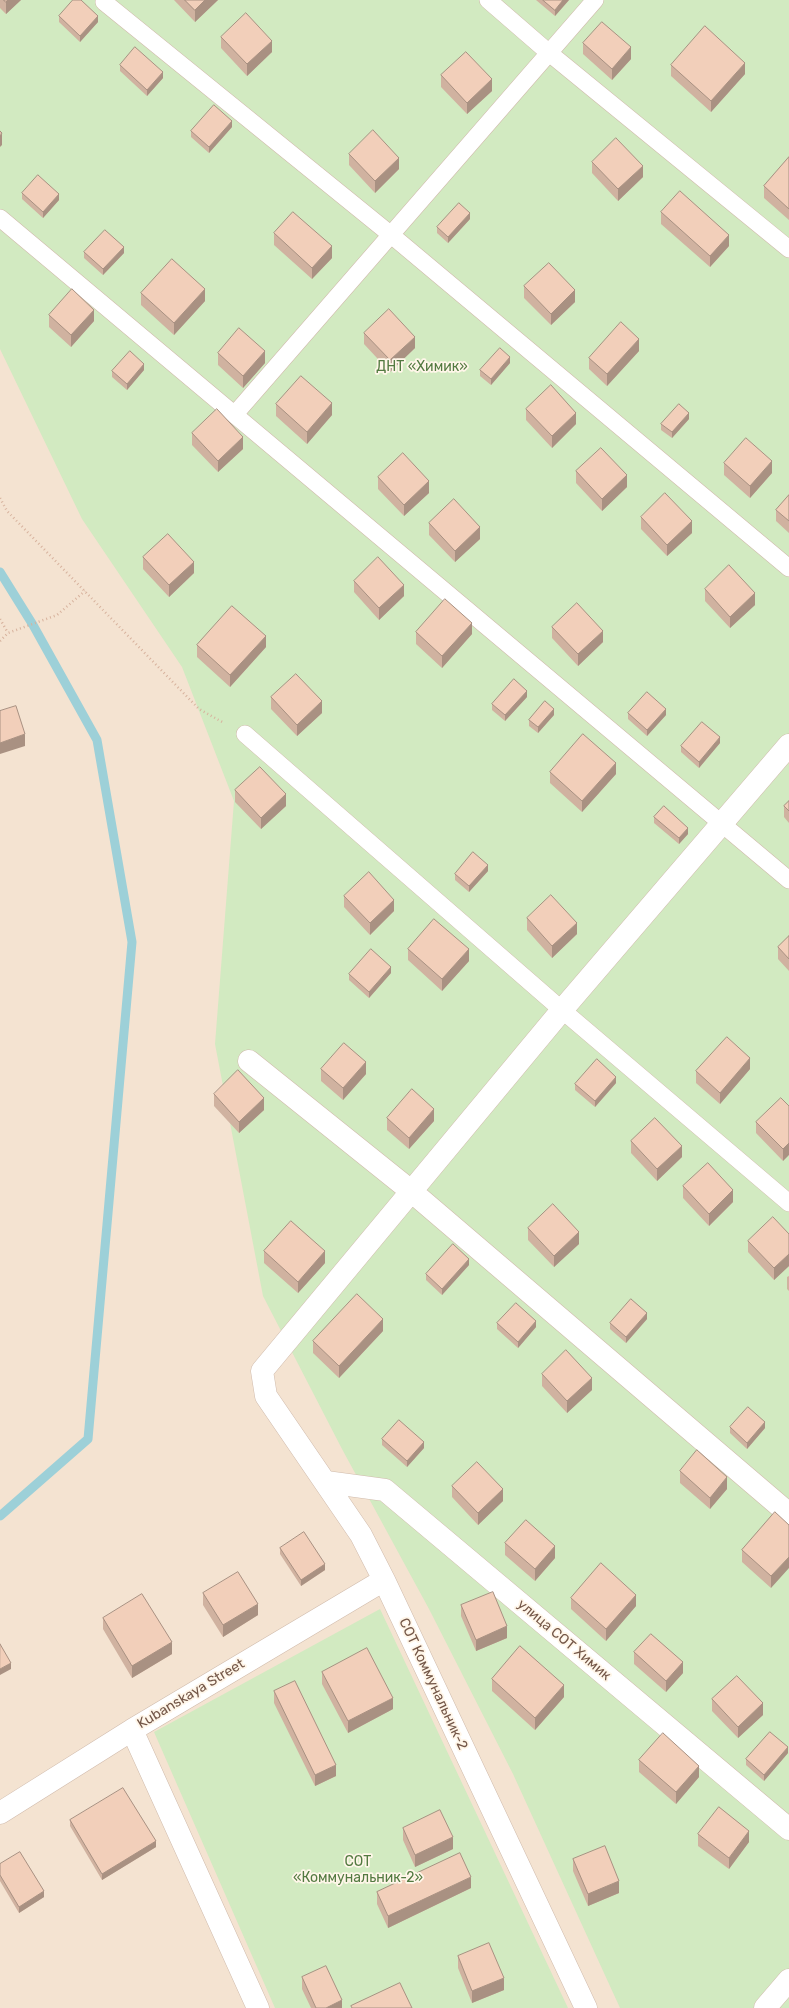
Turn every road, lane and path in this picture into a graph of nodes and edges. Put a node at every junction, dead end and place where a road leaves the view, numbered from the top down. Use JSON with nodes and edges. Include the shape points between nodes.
{"nodes":[{"id":1,"x":488,"y":0,"type":"edge"},
{"id":2,"x":595,"y":0,"type":"edge"},
{"id":3,"x":104,"y":2,"type":"dead end"},
{"id":4,"x":548,"y":52,"type":"junction"},
{"id":5,"x":0,"y":218,"type":"edge"},
{"id":6,"x":390,"y":234,"type":"junction"},
{"id":7,"x":789,"y":249,"type":"edge"},
{"id":8,"x":235,"y":414,"type":"junction"},
{"id":9,"x":0,"y":498,"type":"edge"},
{"id":10,"x":789,"y":568,"type":"edge"},
{"id":11,"x":84,"y":591,"type":"junction"},
{"id":12,"x":0,"y":619,"type":"edge"},
{"id":13,"x":8,"y":633,"type":"junction"},
{"id":14,"x":0,"y":641,"type":"edge"},
{"id":15,"x":245,"y":734,"type":"joint"},
{"id":16,"x":789,"y":745,"type":"edge"},
{"id":17,"x":723,"y":824,"type":"junction"},
{"id":18,"x":789,"y":880,"type":"edge"},
{"id":19,"x":562,"y":1010,"type":"junction"},
{"id":20,"x":249,"y":1061,"type":"dead end"},
{"id":21,"x":411,"y":1191,"type":"junction"},
{"id":22,"x":789,"y":1203,"type":"edge"},
{"id":23,"x":326,"y":1482,"type":"junction"},
{"id":24,"x":789,"y":1514,"type":"edge"},
{"id":25,"x":384,"y":1580,"type":"junction"},
{"id":26,"x":132,"y":1730,"type":"junction"},
{"id":27,"x":0,"y":1812,"type":"edge"},
{"id":28,"x":789,"y":1829,"type":"edge"},
{"id":29,"x":789,"y":1980,"type":"edge"},
{"id":30,"x":258,"y":2008,"type":"edge"},
{"id":31,"x":586,"y":2008,"type":"edge"},
{"id":32,"x":765,"y":2008,"type":"edge"}],
"edges":[{"from":1,"to":4,"type":"lane"},
{"from":2,"to":4,"type":"lane"},
{"from":3,"to":6,"type":"lane"},
{"from":4,"to":6,"type":"lane"},
{"from":4,"to":7,"type":"lane"},
{"from":5,"to":8,"type":"lane"},
{"from":6,"to":8,"type":"lane"},
{"from":6,"to":10,"type":"lane"},
{"from":8,"to":17,"type":"lane"},
{"from":9,"to":11,"type":"path","via":[[7,511]]},
{"from":11,"to":13,"type":"path","via":[[57,615]]},
{"from":11,"to":15,"type":"path","via":[[198,709]]},
{"from":12,"to":13,"type":"path"},
{"from":13,"to":14,"type":"path"},
{"from":15,"to":19,"type":"lane"},
{"from":16,"to":17,"type":"street"},
{"from":17,"to":18,"type":"lane"},
{"from":17,"to":19,"type":"street"},
{"from":19,"to":21,"type":"street"},
{"from":19,"to":22,"type":"lane"},
{"from":20,"to":21,"type":"street"},
{"from":21,"to":23,"type":"street","name":"СОТ Коммунальник-2","via":[[262,1371],[266,1396]]},
{"from":21,"to":24,"type":"street"},
{"from":23,"to":25,"type":"street","name":"СОТ Коммунальник-2","via":[[361,1535]]},
{"from":23,"to":28,"type":"street","name":"улица СОТ Химик","via":[[385,1490]]},
{"from":25,"to":26,"type":"street","name":"Kubanskaya Street"},
{"from":25,"to":31,"type":"street","name":"СОТ Коммунальник-2"},
{"from":26,"to":27,"type":"street","name":"Kubanskaya Street"},
{"from":26,"to":30,"type":"street"},
{"from":29,"to":32,"type":"street"}]}
